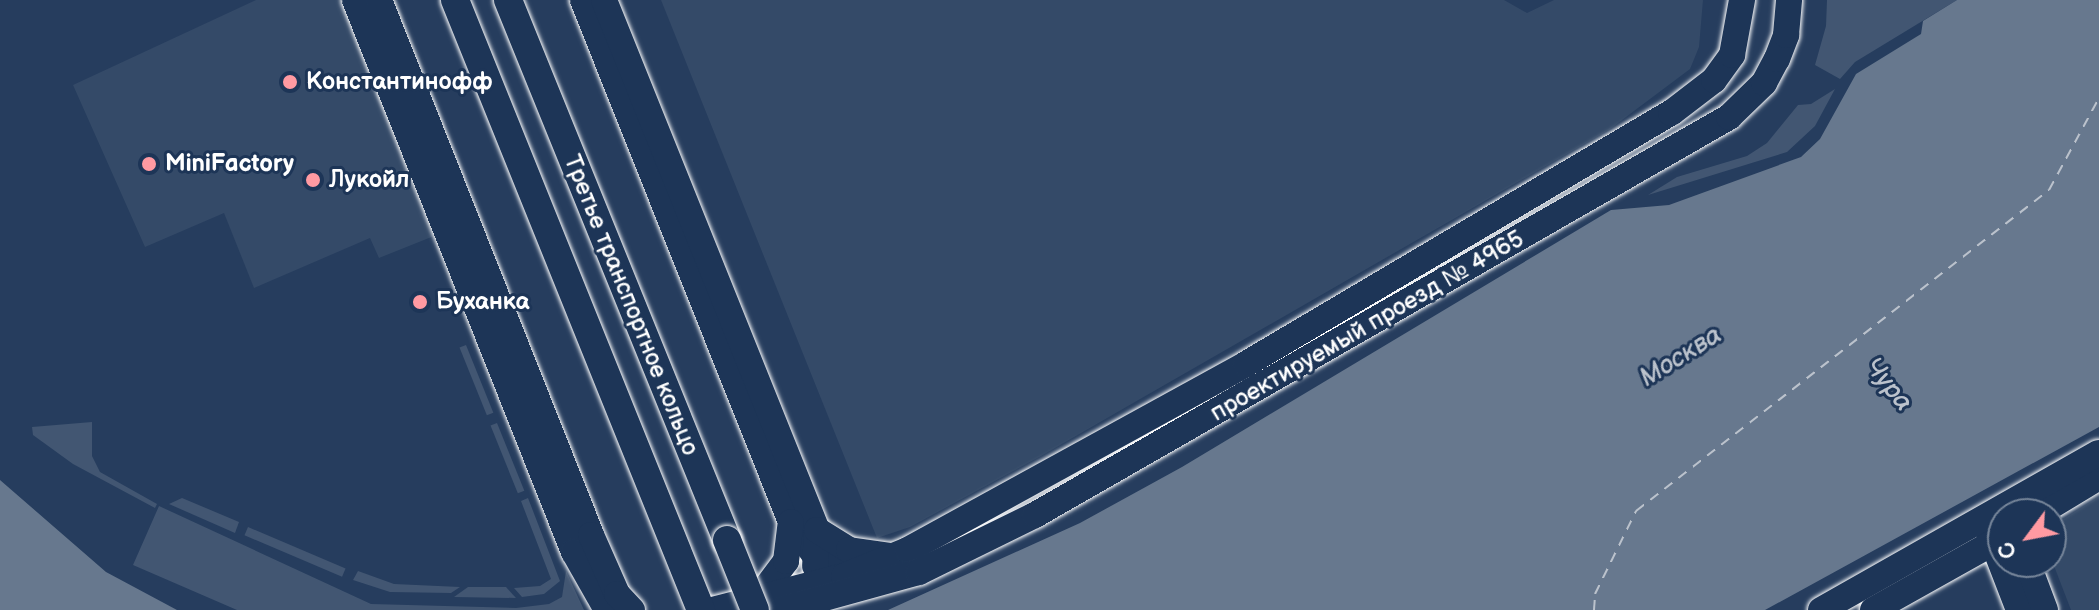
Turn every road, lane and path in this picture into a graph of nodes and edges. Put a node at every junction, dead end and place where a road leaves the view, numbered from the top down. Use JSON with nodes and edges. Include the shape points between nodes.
{"nodes":[{"id":1,"x":355,"y":0,"type":"edge"},
{"id":2,"x":379,"y":0,"type":"edge"},
{"id":3,"x":455,"y":0,"type":"edge"},
{"id":4,"x":508,"y":0,"type":"edge"},
{"id":5,"x":583,"y":0,"type":"edge"},
{"id":6,"x":604,"y":0,"type":"edge"},
{"id":7,"x":1742,"y":0,"type":"edge"},
{"id":8,"x":1789,"y":0,"type":"edge"},
{"id":9,"x":2099,"y":453,"type":"edge"},
{"id":10,"x":2099,"y":477,"type":"edge"},
{"id":11,"x":2036,"y":498,"type":"edge"},
{"id":12,"x":2064,"y":498,"type":"edge"},
{"id":13,"x":791,"y":522,"type":"junction"},
{"id":14,"x":817,"y":530,"type":"junction"},
{"id":15,"x":1987,"y":530,"type":"edge"},
{"id":16,"x":1987,"y":532,"type":"edge"},
{"id":17,"x":894,"y":556,"type":"junction"},
{"id":18,"x":813,"y":572,"type":"junction"},
{"id":19,"x":844,"y":576,"type":"junction"},
{"id":20,"x":2012,"y":578,"type":"edge"},
{"id":21,"x":2033,"y":578,"type":"edge"},
{"id":22,"x":878,"y":586,"type":"junction"},
{"id":23,"x":771,"y":606,"type":"edge"},
{"id":24,"x":607,"y":610,"type":"edge"},
{"id":25,"x":632,"y":610,"type":"edge"},
{"id":26,"x":701,"y":610,"type":"edge"},
{"id":27,"x":712,"y":610,"type":"edge"},
{"id":28,"x":1821,"y":610,"type":"edge"},
{"id":29,"x":1873,"y":610,"type":"edge"},
{"id":30,"x":2019,"y":610,"type":"edge"},
{"id":31,"x":2045,"y":610,"type":"edge"}],
"edges":[{"from":1,"to":24,"type":"main road","via":[[574,552]]},
{"from":2,"to":25,"type":"main road","via":[[591,535],[617,594]]},
{"from":3,"to":26,"type":"main road","name":"Третье транспортное кольцо"},
{"from":4,"to":23,"type":"main road","name":"Третье транспортное кольцо","bridge":true,"via":[[727,540]]},
{"from":5,"to":13,"type":"main road"},
{"from":6,"to":14,"type":"main road"},
{"from":7,"to":17,"type":"main road","name":"проектируемый проезд № 4965","via":[[1732,55],[1694,99],[1220,379]]},
{"from":8,"to":22,"type":"main road","name":"проектируемый проезд № 4965","via":[[1786,35],[1777,59],[1764,83],[1729,117],[1131,463],[1035,515]]},
{"from":9,"to":11,"type":"main road"},
{"from":10,"to":12,"type":"main road"},
{"from":13,"to":18,"type":"main road"},
{"from":13,"to":23,"type":"main road","via":[[786,561]]},
{"from":14,"to":17,"type":"main road","via":[[849,550]]},
{"from":14,"to":18,"type":"main road"},
{"from":15,"to":28,"type":"main road"},
{"from":16,"to":29,"type":"main road"},
{"from":17,"to":19,"type":"main road","name":"проектируемый проезд № 4965"},
{"from":18,"to":19,"type":"main road"},
{"from":18,"to":23,"type":"main road"},
{"from":19,"to":22,"type":"main road"},
{"from":20,"to":30,"type":"main road"},
{"from":21,"to":31,"type":"main road"},
{"from":22,"to":23,"type":"main road","name":"проектируемый проезд № 4965"},
{"from":23,"to":27,"type":"main road"}]}
